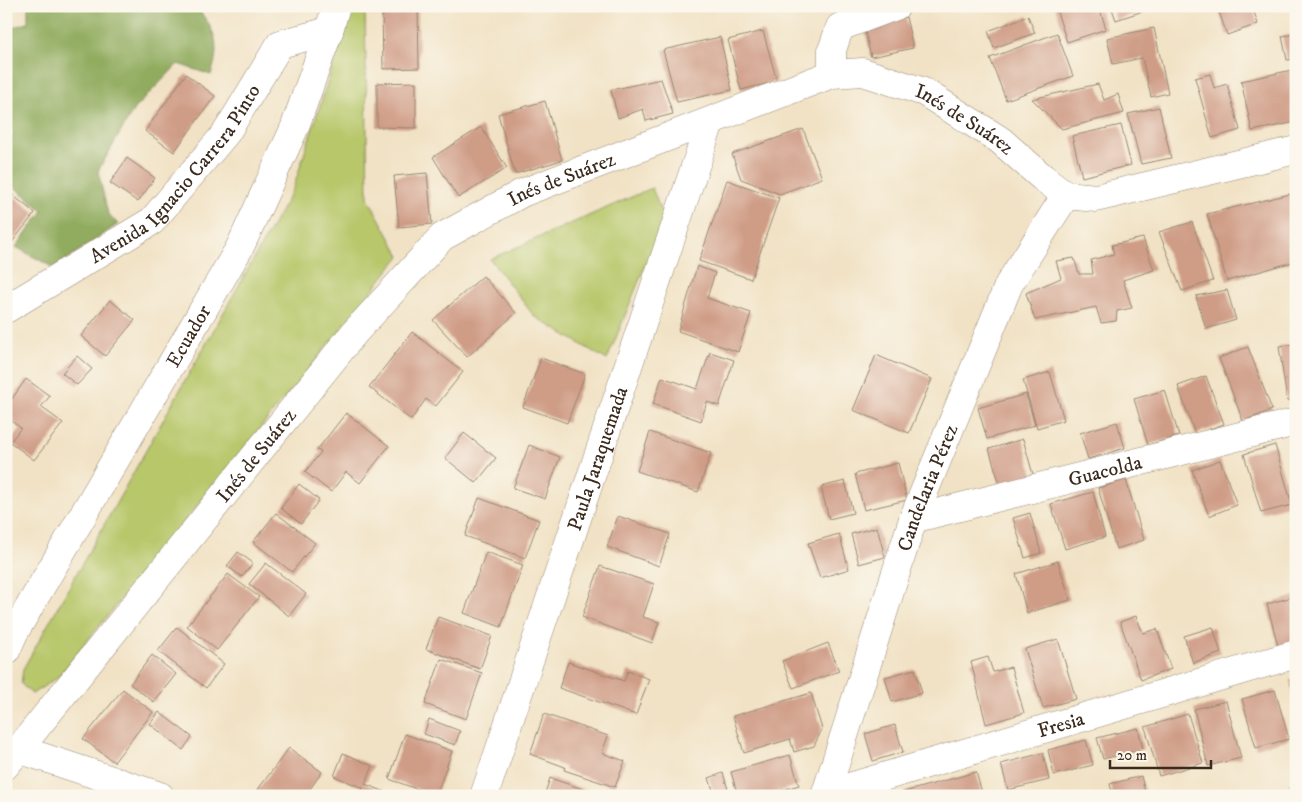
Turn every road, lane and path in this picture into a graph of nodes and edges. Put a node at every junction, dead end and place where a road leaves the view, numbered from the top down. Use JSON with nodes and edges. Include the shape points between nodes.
{"nodes":[{"id":1,"x":896,"y":6,"type":"edge"},
{"id":2,"x":333,"y":19,"type":"edge"},
{"id":3,"x":832,"y":74,"type":"junction"},
{"id":4,"x":710,"y":122,"type":"junction"},
{"id":5,"x":1296,"y":150,"type":"edge"},
{"id":6,"x":1066,"y":195,"type":"junction"},
{"id":7,"x":6,"y":309,"type":"edge"},
{"id":8,"x":1296,"y":422,"type":"edge"},
{"id":9,"x":913,"y":519,"type":"junction"},
{"id":10,"x":6,"y":651,"type":"edge"},
{"id":11,"x":1296,"y":654,"type":"edge"},
{"id":12,"x":10,"y":748,"type":"edge"},
{"id":13,"x":825,"y":795,"type":"edge"},
{"id":14,"x":160,"y":796,"type":"edge"},
{"id":15,"x":484,"y":796,"type":"edge"}],
"edges":[{"from":1,"to":3,"type":"street","via":[[840,27],[832,50]]},
{"from":2,"to":7,"type":"street","name":"Avenida Ignacio Carrera Pinto","via":[[280,44],[226,134],[152,221]]},
{"from":2,"to":10,"type":"street","name":"Ecuador","via":[[294,129],[240,247]]},
{"from":3,"to":4,"type":"street","name":"Inés de Suárez"},
{"from":3,"to":6,"type":"street","name":"Inés de Suárez","via":[[863,72],[924,92],[1000,140]]},
{"from":4,"to":12,"type":"street","name":"Inés de Suárez","via":[[522,193],[442,237],[355,332]]},
{"from":4,"to":15,"type":"street","name":"Paula Jaraquemada"},
{"from":5,"to":6,"type":"street","via":[[1096,198]]},
{"from":6,"to":9,"type":"street","name":"Candelaria Pérez","via":[[1008,284]]},
{"from":8,"to":9,"type":"street","name":"Guacolda"},
{"from":9,"to":13,"type":"street","name":"Candelaria Pérez"},
{"from":11,"to":13,"type":"street","name":"Fresia"},
{"from":12,"to":14,"type":"street"}]}
